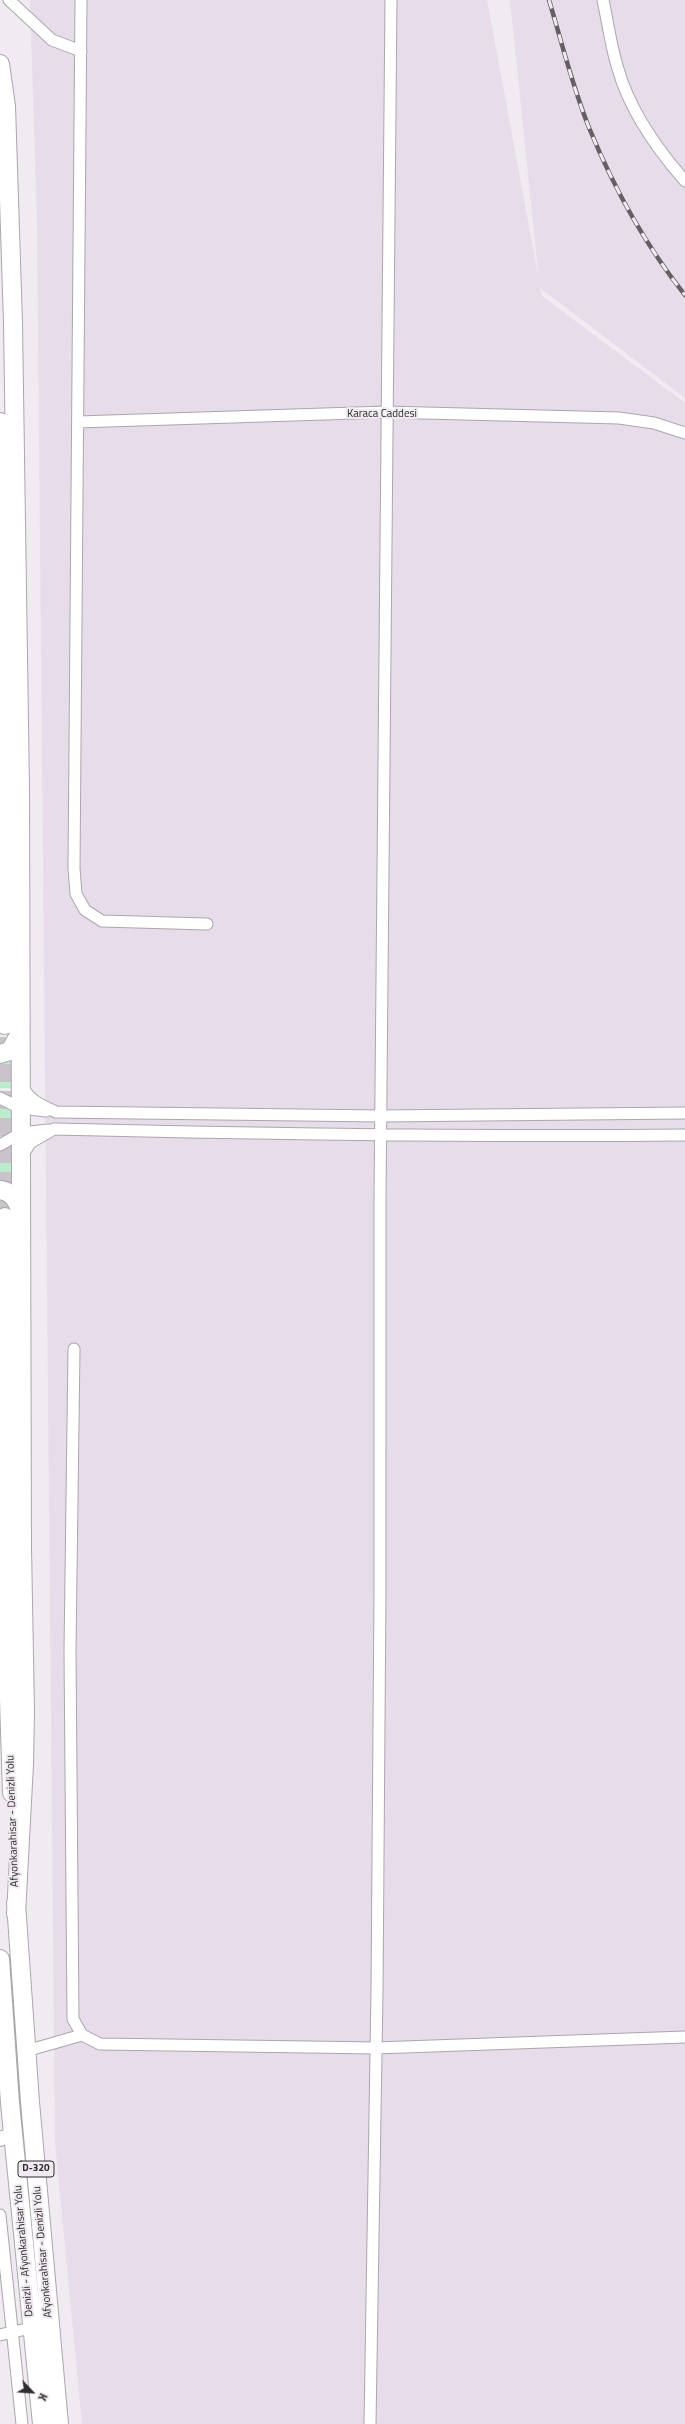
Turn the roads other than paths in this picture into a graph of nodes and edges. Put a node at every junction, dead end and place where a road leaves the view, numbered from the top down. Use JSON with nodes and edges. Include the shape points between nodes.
{"nodes":[{"id":1,"x":9,"y":0,"type":"edge"},
{"id":2,"x":81,"y":0,"type":"edge"},
{"id":3,"x":391,"y":0,"type":"edge"},
{"id":4,"x":603,"y":0,"type":"edge"},
{"id":5,"x":81,"y":51,"type":"junction"},
{"id":6,"x":0,"y":64,"type":"edge"},
{"id":7,"x":685,"y":181,"type":"edge"},
{"id":8,"x":386,"y":412,"type":"junction"},
{"id":9,"x":0,"y":422,"type":"edge"},
{"id":10,"x":78,"y":422,"type":"junction"},
{"id":11,"x":685,"y":433,"type":"edge"},
{"id":12,"x":207,"y":924,"type":"dead end"},
{"id":13,"x":12,"y":1029,"type":"junction"},
{"id":14,"x":0,"y":1054,"type":"edge"},
{"id":15,"x":20,"y":1081,"type":"junction"},
{"id":16,"x":0,"y":1098,"type":"edge"},
{"id":17,"x":20,"y":1108,"type":"junction"},
{"id":18,"x":56,"y":1112,"type":"junction"},
{"id":19,"x":685,"y":1113,"type":"edge"},
{"id":20,"x":382,"y":1116,"type":"junction"},
{"id":21,"x":54,"y":1129,"type":"junction"},
{"id":22,"x":21,"y":1133,"type":"junction"},
{"id":23,"x":685,"y":1135,"type":"edge"},
{"id":24,"x":380,"y":1136,"type":"junction"},
{"id":25,"x":0,"y":1145,"type":"edge"},
{"id":26,"x":21,"y":1158,"type":"junction"},
{"id":27,"x":0,"y":1190,"type":"edge"},
{"id":28,"x":13,"y":1214,"type":"junction"},
{"id":29,"x":74,"y":1349,"type":"dead end"},
{"id":30,"x":0,"y":1959,"type":"edge"},
{"id":31,"x":82,"y":2035,"type":"junction"},
{"id":32,"x":685,"y":2037,"type":"edge"},
{"id":33,"x":376,"y":2048,"type":"junction"},
{"id":34,"x":26,"y":2052,"type":"junction"},
{"id":35,"x":5,"y":2105,"type":"edge"},
{"id":36,"x":7,"y":2136,"type":"edge"},
{"id":37,"x":0,"y":2215,"type":"edge"},
{"id":38,"x":31,"y":2328,"type":"junction"},
{"id":39,"x":12,"y":2332,"type":"junction"},
{"id":40,"x":0,"y":2335,"type":"edge"},
{"id":41,"x":22,"y":2424,"type":"edge"},
{"id":42,"x":42,"y":2424,"type":"edge"},
{"id":43,"x":59,"y":2424,"type":"edge"},
{"id":44,"x":370,"y":2424,"type":"edge"}],
"edges":[{"from":1,"to":5,"type":"street","via":[[52,40]]},
{"from":2,"to":5,"type":"street"},
{"from":3,"to":8,"type":"street"},
{"from":4,"to":7,"type":"street","via":[[618,69],[629,96],[657,146]]},
{"from":5,"to":10,"type":"street"},
{"from":6,"to":13,"type":"highway","via":[[6,106],[13,323],[20,789]]},
{"from":8,"to":10,"type":"street","name":"Karaca Caddesi"},
{"from":8,"to":11,"type":"street","name":"Karaca Caddesi","via":[[619,418],[654,423]]},
{"from":8,"to":20,"type":"street"},
{"from":9,"to":13,"type":"highway"},
{"from":10,"to":12,"type":"street","via":[[74,868],[76,894],[86,910],[102,921]]},
{"from":13,"to":14,"type":"highway","via":[[10,1051]]},
{"from":13,"to":15,"type":"highway","name":"Afyonkarahisar - Denizli Yolu"},
{"from":15,"to":17,"type":"highway","name":"Afyonkarahisar - Denizli Yolu"},
{"from":15,"to":18,"type":"street","via":[[27,1095],[35,1103]]},
{"from":16,"to":17,"type":"street"},
{"from":17,"to":18,"type":"street"},
{"from":17,"to":22,"type":"highway","name":"Afyonkarahisar - Denizli Yolu"},
{"from":18,"to":20,"type":"street"},
{"from":19,"to":20,"type":"street"},
{"from":20,"to":24,"type":"street"},
{"from":21,"to":22,"type":"street"},
{"from":21,"to":24,"type":"street"},
{"from":21,"to":26,"type":"street","via":[[30,1143]]},
{"from":22,"to":25,"type":"street"},
{"from":22,"to":26,"type":"highway","name":"Afyonkarahisar - Denizli Yolu"},
{"from":23,"to":24,"type":"street"},
{"from":24,"to":33,"type":"street","via":[[380,1597]]},
{"from":26,"to":28,"type":"highway","name":"Afyonkarahisar - Denizli Yolu"},
{"from":27,"to":28,"type":"highway","via":[[7,1191],[15,1198]]},
{"from":28,"to":34,"type":"highway","name":"Afyonkarahisar - Denizli Yolu","number":"D-320","via":[[6,1606],[16,1914]]},
{"from":29,"to":31,"type":"street","via":[[70,1650],[73,2019]]},
{"from":30,"to":35,"type":"highway","name":"Denizli - Afyonkarahisar Yolu","number":"D-320"},
{"from":31,"to":33,"type":"street","via":[[100,2044]]},
{"from":31,"to":34,"type":"street"},
{"from":32,"to":33,"type":"street"},
{"from":33,"to":44,"type":"street"},
{"from":34,"to":43,"type":"highway","name":"Afyonkarahisar - Denizli Yolu","number":"D-320"},
{"from":35,"to":36,"type":"highway","name":"Denizli - Afyonkarahisar Yolu","number":"D-320"},
{"from":36,"to":38,"type":"highway","name":"Denizli - Afyonkarahisar Yolu","number":"D-320"},
{"from":37,"to":39,"type":"street"},
{"from":38,"to":39,"type":"street"},
{"from":38,"to":42,"type":"highway","name":"Denizli - Afyonkarahisar Yolu","number":"D-320"},
{"from":39,"to":40,"type":"street"},
{"from":39,"to":41,"type":"street"}]}
